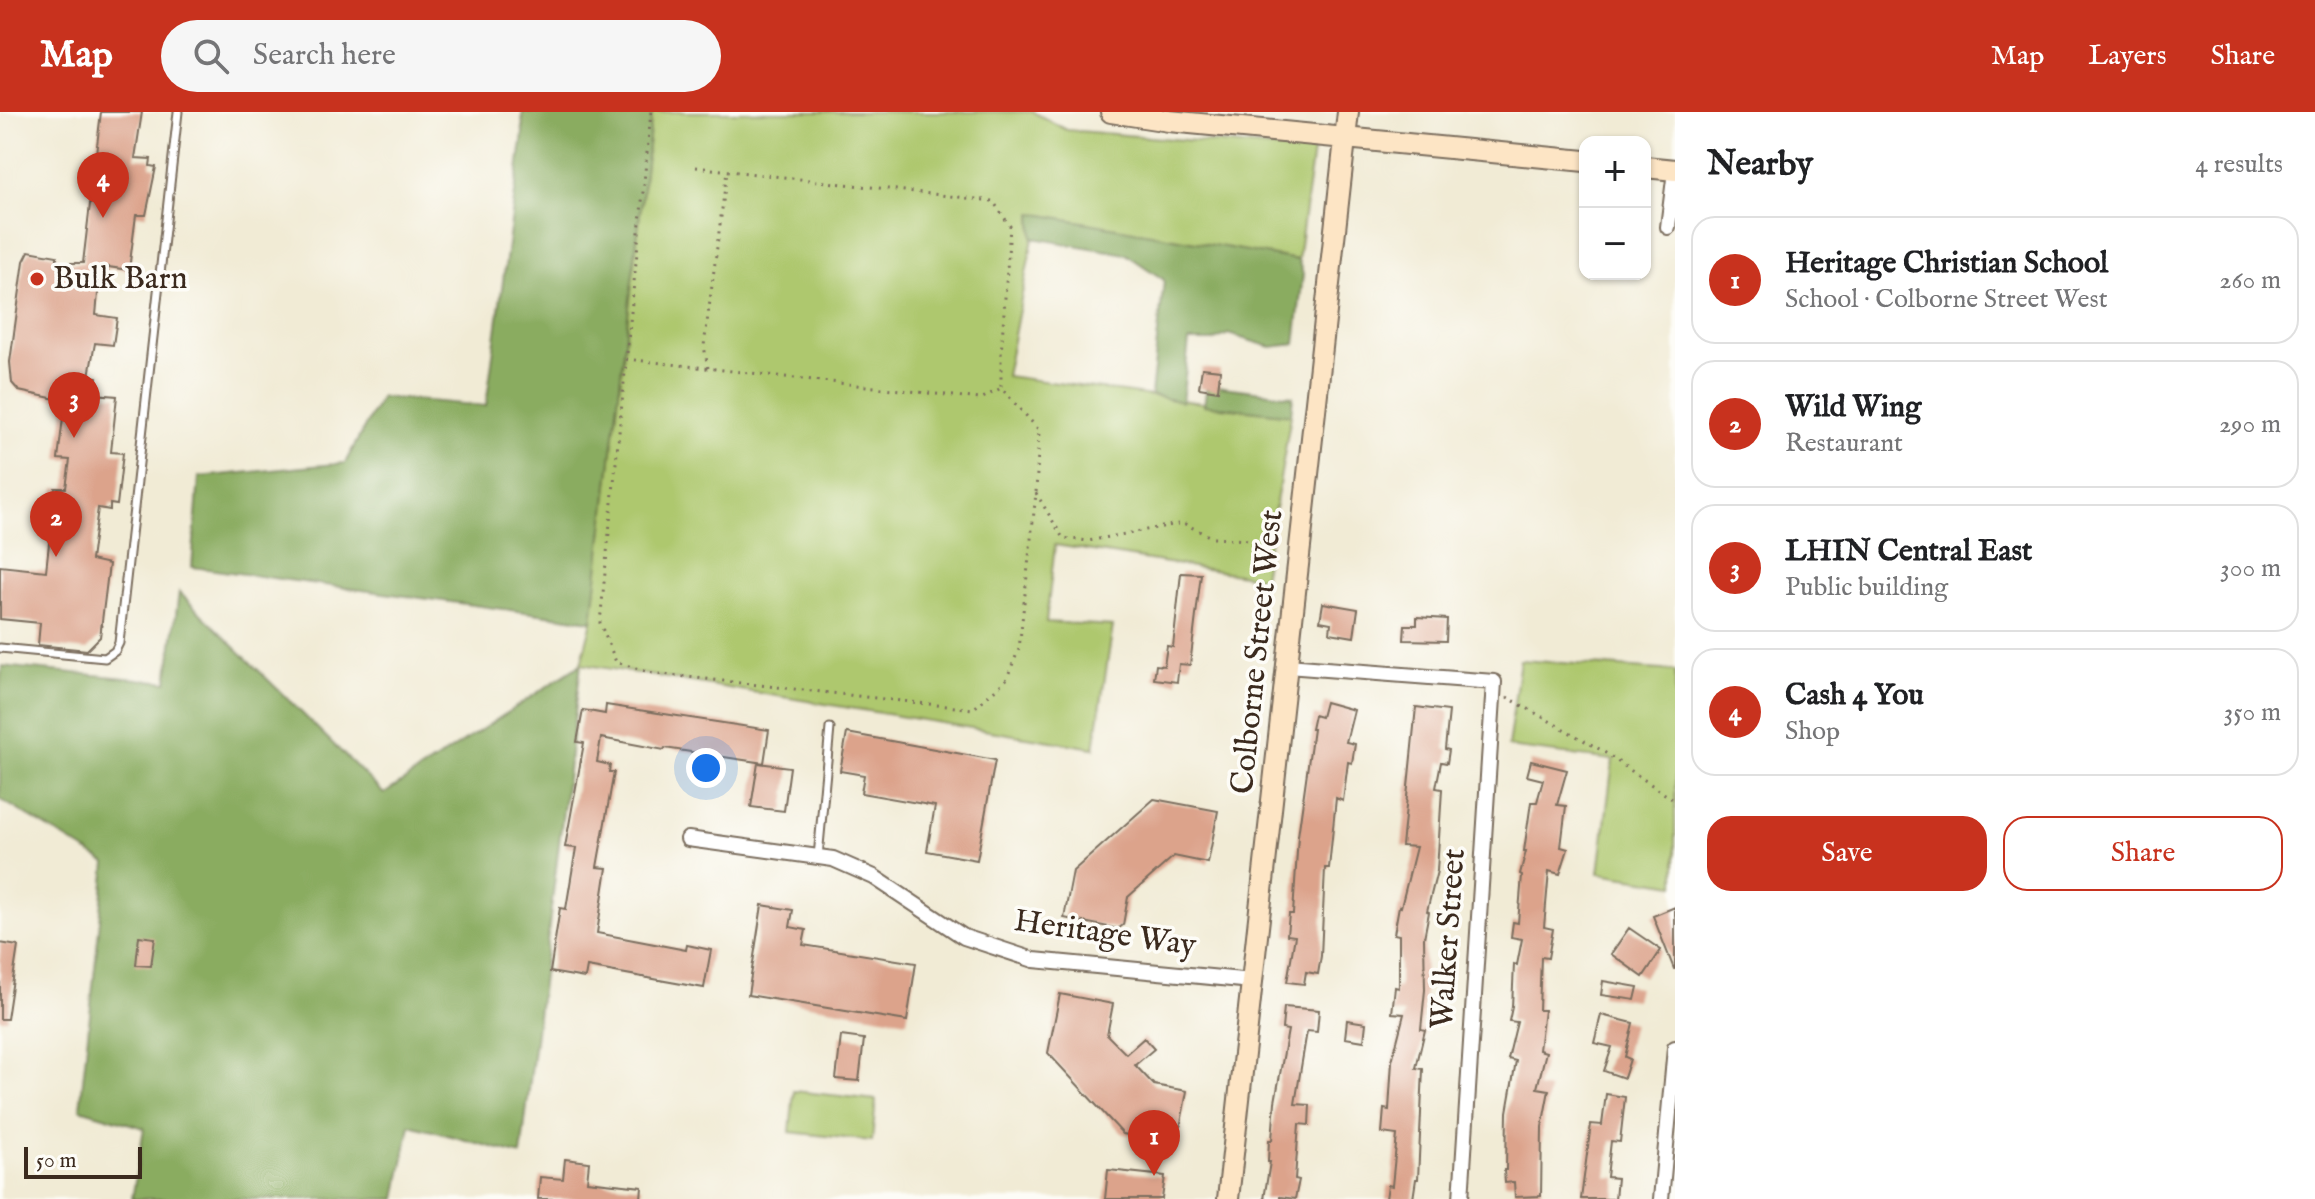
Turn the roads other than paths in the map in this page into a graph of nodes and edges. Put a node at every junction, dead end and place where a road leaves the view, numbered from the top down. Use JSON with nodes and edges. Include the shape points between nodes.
{"nodes":[{"id":1,"x":178,"y":112,"type":"edge"},
{"id":2,"x":1111,"y":112,"type":"edge"},
{"id":3,"x":1348,"y":112,"type":"edge"},
{"id":4,"x":1345,"y":138,"type":"junction"},
{"id":5,"x":1579,"y":160,"type":"edge"},
{"id":6,"x":1651,"y":168,"type":"edge"},
{"id":7,"x":1675,"y":171,"type":"edge"},
{"id":8,"x":1668,"y":227,"type":"dead end"},
{"id":9,"x":0,"y":648,"type":"edge"},
{"id":10,"x":1287,"y":666,"type":"junction"},
{"id":11,"x":830,"y":728,"type":"dead end"},
{"id":12,"x":688,"y":839,"type":"dead end"},
{"id":13,"x":818,"y":857,"type":"junction"},
{"id":14,"x":1252,"y":981,"type":"junction"},
{"id":15,"x":1675,"y":1048,"type":"edge"},
{"id":16,"x":1228,"y":1199,"type":"edge"},
{"id":17,"x":1461,"y":1199,"type":"edge"},
{"id":18,"x":1661,"y":1199,"type":"edge"}],
"edges":[{"from":1,"to":9,"type":"lane","via":[[119,643],[105,658]]},
{"from":2,"to":4,"type":"street"},
{"from":3,"to":4,"type":"street","name":"Colborne Street West"},
{"from":4,"to":5,"type":"street"},
{"from":4,"to":10,"type":"street","name":"Colborne Street West"},
{"from":6,"to":7,"type":"street"},
{"from":7,"to":8,"type":"street"},
{"from":10,"to":14,"type":"street","name":"Colborne Street West"},
{"from":10,"to":17,"type":"street","name":"Walker Street","via":[[1494,686]]},
{"from":11,"to":13,"type":"lane"},
{"from":12,"to":13,"type":"street","name":"Heritage Way"},
{"from":13,"to":14,"type":"street","name":"Heritage Way","via":[[874,877],[964,937],[1034,960]]},
{"from":14,"to":16,"type":"street","name":"Colborne Street West"},
{"from":15,"to":18,"type":"street"}]}
